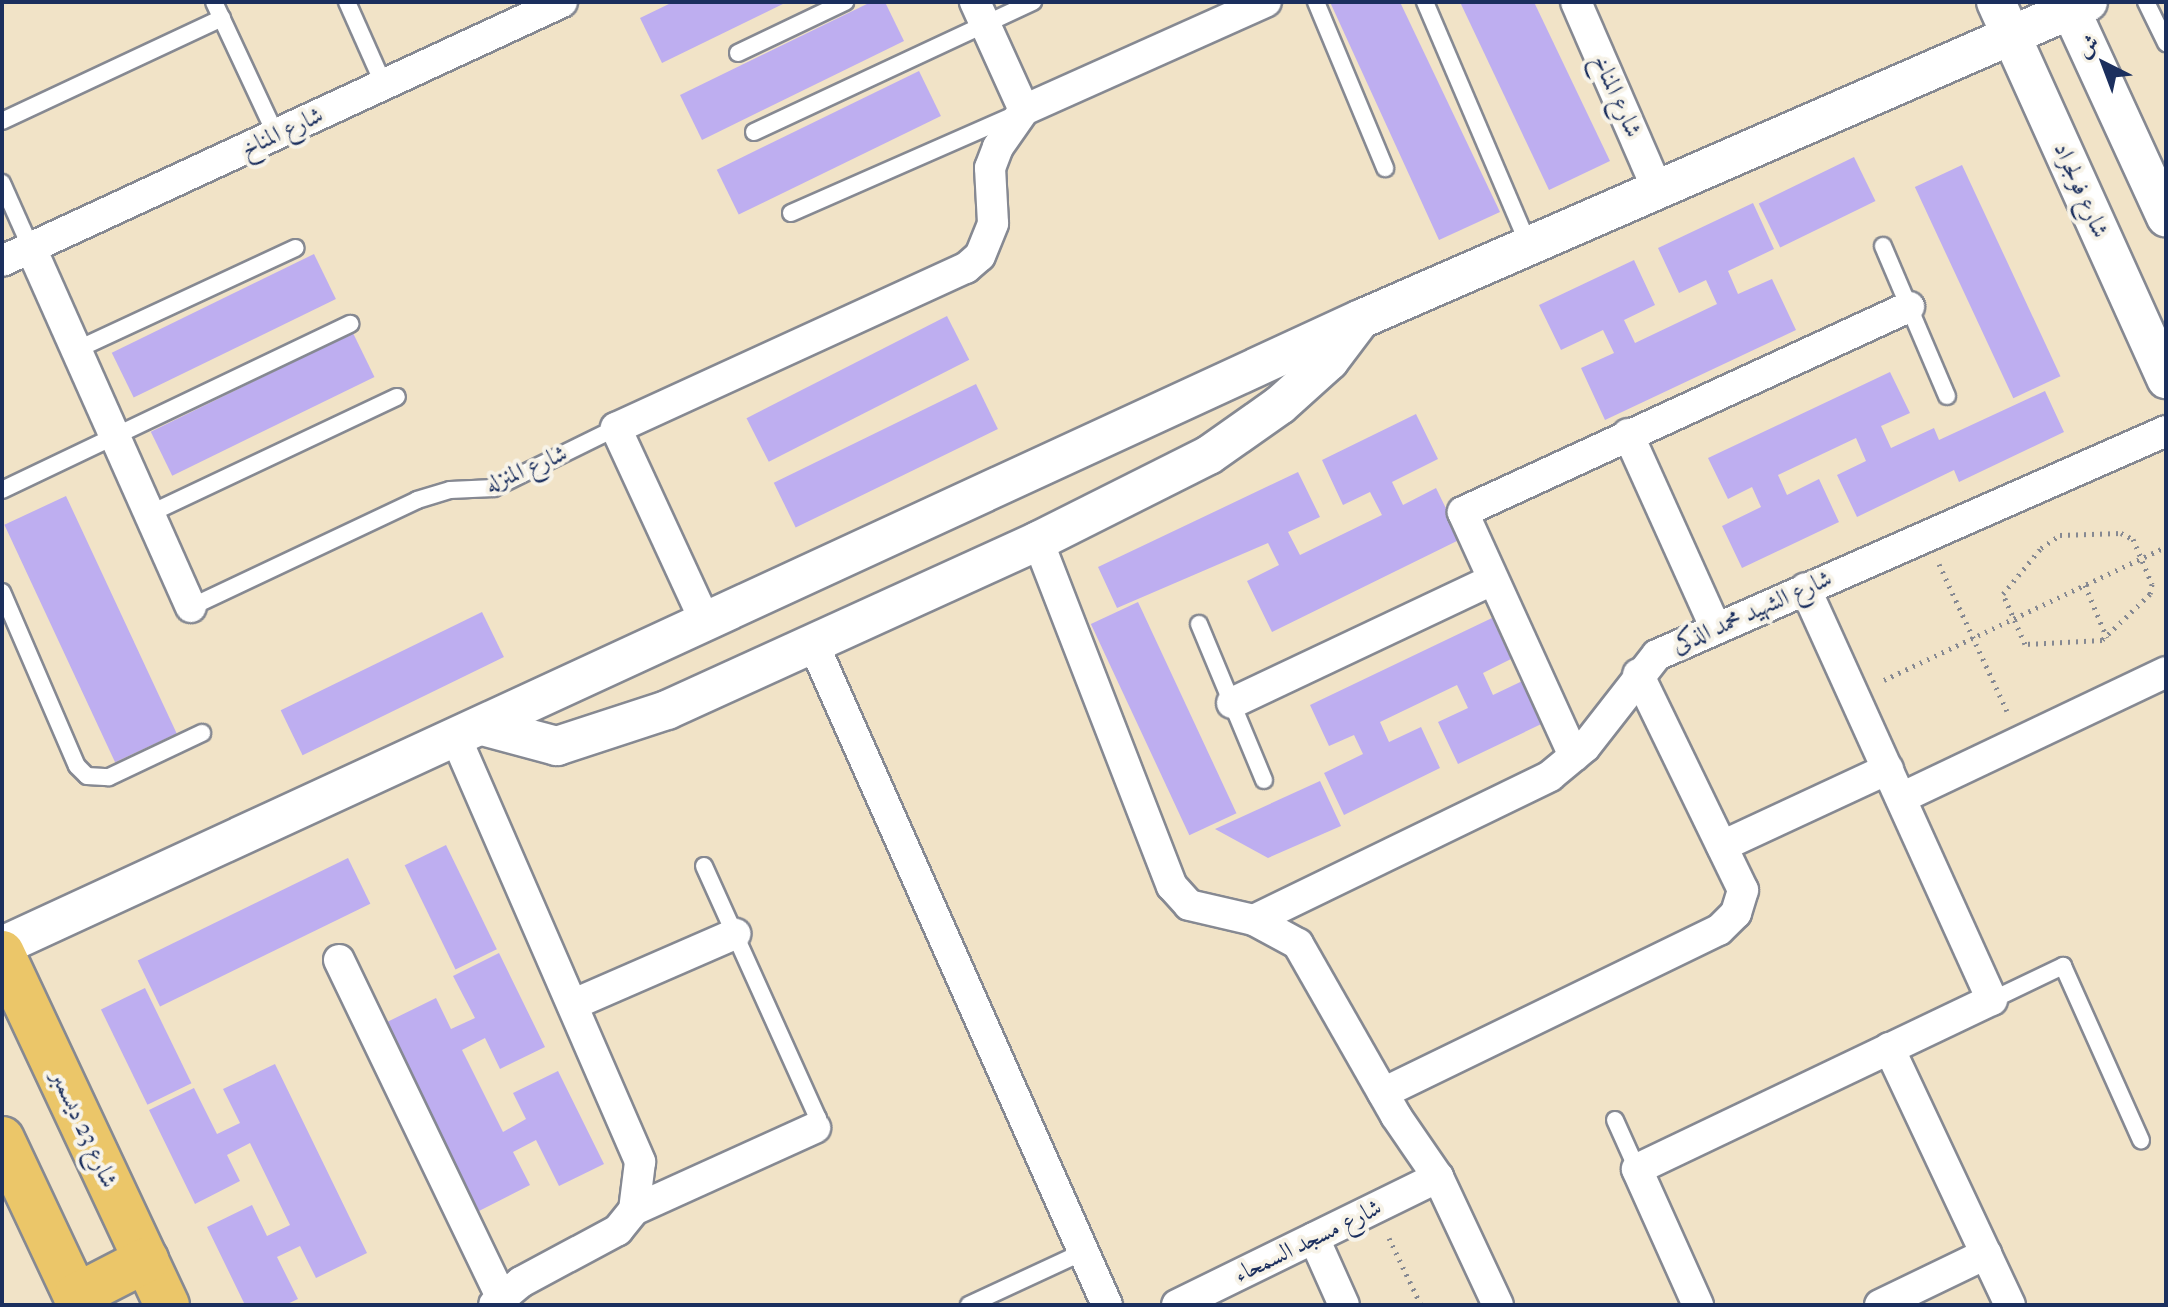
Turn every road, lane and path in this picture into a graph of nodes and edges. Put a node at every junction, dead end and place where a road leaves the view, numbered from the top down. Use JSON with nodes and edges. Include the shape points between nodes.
{"nodes":[{"id":1,"x":214,"y":2,"type":"edge"},
{"id":2,"x":347,"y":2,"type":"edge"},
{"id":3,"x":562,"y":2,"type":"edge"},
{"id":4,"x":845,"y":2,"type":"edge"},
{"id":5,"x":1033,"y":2,"type":"edge"},
{"id":6,"x":1266,"y":2,"type":"edge"},
{"id":7,"x":1316,"y":2,"type":"edge"},
{"id":8,"x":1425,"y":2,"type":"edge"},
{"id":9,"x":1576,"y":2,"type":"edge"},
{"id":10,"x":1996,"y":2,"type":"edge"},
{"id":11,"x":2146,"y":2,"type":"edge"},
{"id":12,"x":2075,"y":5,"type":"edge"},
{"id":13,"x":980,"y":13,"type":"edge"},
{"id":14,"x":222,"y":18,"type":"junction"},
{"id":15,"x":2012,"y":36,"type":"junction"},
{"id":16,"x":2166,"y":43,"type":"edge"},
{"id":17,"x":738,"y":53,"type":"dead end"},
{"id":18,"x":384,"y":85,"type":"junction"},
{"id":19,"x":1024,"y":110,"type":"junction"},
{"id":20,"x":2,"y":121,"type":"edge"},
{"id":21,"x":754,"y":132,"type":"dead end"},
{"id":22,"x":276,"y":135,"type":"junction"},
{"id":23,"x":1385,"y":168,"type":"dead end"},
{"id":24,"x":2,"y":183,"type":"edge"},
{"id":25,"x":1658,"y":191,"type":"junction"},
{"id":26,"x":791,"y":213,"type":"dead end"},
{"id":27,"x":2166,"y":217,"type":"edge"},
{"id":28,"x":1529,"y":246,"type":"junction"},
{"id":29,"x":1883,"y":246,"type":"dead end"},
{"id":30,"x":31,"y":248,"type":"junction"},
{"id":31,"x":296,"y":248,"type":"dead end"},
{"id":32,"x":2,"y":261,"type":"edge"},
{"id":33,"x":1909,"y":307,"type":"junction"},
{"id":34,"x":1361,"y":319,"type":"junction"},
{"id":35,"x":350,"y":324,"type":"dead end"},
{"id":36,"x":76,"y":350,"type":"junction"},
{"id":37,"x":2166,"y":379,"type":"edge"},
{"id":38,"x":1947,"y":396,"type":"dead end"},
{"id":39,"x":397,"y":397,"type":"dead end"},
{"id":40,"x":616,"y":428,"type":"junction"},
{"id":41,"x":2166,"y":431,"type":"edge"},
{"id":42,"x":1628,"y":434,"type":"junction"},
{"id":43,"x":115,"y":436,"type":"junction"},
{"id":44,"x":2,"y":490,"type":"edge"},
{"id":45,"x":149,"y":514,"type":"junction"},
{"id":46,"x":1925,"y":534,"type":"junction"},
{"id":47,"x":1038,"y":541,"type":"junction"},
{"id":48,"x":2166,"y":547,"type":"edge"},
{"id":49,"x":2141,"y":559,"type":"junction"},
{"id":50,"x":1492,"y":580,"type":"junction"},
{"id":51,"x":2085,"y":585,"type":"junction"},
{"id":52,"x":1805,"y":588,"type":"junction"},
{"id":53,"x":2,"y":592,"type":"edge"},
{"id":54,"x":191,"y":607,"type":"joint"},
{"id":55,"x":2012,"y":620,"type":"junction"},
{"id":56,"x":706,"y":623,"type":"junction"},
{"id":57,"x":1199,"y":624,"type":"dead end"},
{"id":58,"x":1715,"y":627,"type":"junction"},
{"id":59,"x":1973,"y":638,"type":"junction"},
{"id":60,"x":2107,"y":638,"type":"junction"},
{"id":61,"x":813,"y":643,"type":"junction"},
{"id":62,"x":2166,"y":672,"type":"edge"},
{"id":63,"x":1638,"y":674,"type":"junction"},
{"id":64,"x":1854,"y":694,"type":"junction"},
{"id":65,"x":1232,"y":703,"type":"junction"},
{"id":66,"x":469,"y":732,"type":"junction"},
{"id":67,"x":202,"y":733,"type":"dead end"},
{"id":68,"x":2021,"y":741,"type":"junction"},
{"id":69,"x":1574,"y":756,"type":"junction"},
{"id":70,"x":1888,"y":769,"type":"junction"},
{"id":71,"x":1264,"y":780,"type":"dead end"},
{"id":72,"x":1901,"y":798,"type":"junction"},
{"id":73,"x":1722,"y":846,"type":"junction"},
{"id":74,"x":704,"y":866,"type":"dead end"},
{"id":75,"x":1254,"y":920,"type":"junction"},
{"id":76,"x":735,"y":934,"type":"junction"},
{"id":77,"x":2,"y":946,"type":"edge"},
{"id":78,"x":2,"y":953,"type":"edge"},
{"id":79,"x":339,"y":960,"type":"dead end"},
{"id":80,"x":1992,"y":1000,"type":"junction"},
{"id":81,"x":574,"y":1004,"type":"junction"},
{"id":82,"x":1889,"y":1048,"type":"junction"},
{"id":83,"x":1383,"y":1093,"type":"junction"},
{"id":84,"x":1615,"y":1120,"type":"dead end"},
{"id":85,"x":815,"y":1128,"type":"joint"},
{"id":86,"x":2,"y":1139,"type":"edge"},
{"id":87,"x":2141,"y":1140,"type":"dead end"},
{"id":88,"x":1637,"y":1169,"type":"junction"},
{"id":89,"x":1438,"y":1177,"type":"junction"},
{"id":90,"x":1375,"y":1208,"type":"junction"},
{"id":91,"x":634,"y":1210,"type":"junction"},
{"id":92,"x":1314,"y":1238,"type":"junction"},
{"id":93,"x":1083,"y":1252,"type":"junction"},
{"id":94,"x":1986,"y":1254,"type":"junction"},
{"id":95,"x":146,"y":1260,"type":"junction"},
{"id":96,"x":78,"y":1300,"type":"edge"},
{"id":97,"x":498,"y":1300,"type":"edge"},
{"id":98,"x":167,"y":1305,"type":"edge"},
{"id":99,"x":969,"y":1305,"type":"edge"},
{"id":100,"x":1107,"y":1305,"type":"edge"},
{"id":101,"x":1177,"y":1305,"type":"edge"},
{"id":102,"x":1344,"y":1305,"type":"edge"},
{"id":103,"x":1421,"y":1305,"type":"edge"},
{"id":104,"x":1498,"y":1305,"type":"edge"},
{"id":105,"x":1698,"y":1305,"type":"edge"},
{"id":106,"x":1880,"y":1305,"type":"edge"},
{"id":107,"x":2010,"y":1305,"type":"edge"}],
"edges":[{"from":1,"to":14,"type":"lane"},
{"from":2,"to":18,"type":"lane"},
{"from":3,"to":18,"type":"street","name":"شارع المناخ"},
{"from":4,"to":17,"type":"lane"},
{"from":5,"to":13,"type":"lane"},
{"from":6,"to":19,"type":"street"},
{"from":7,"to":23,"type":"lane"},
{"from":8,"to":28,"type":"lane"},
{"from":9,"to":25,"type":"street","name":"شارع المناخ"},
{"from":10,"to":15,"type":"street","name":"شارع فولجراد"},
{"from":11,"to":16,"type":"lane"},
{"from":12,"to":15,"type":"street"},
{"from":12,"to":27,"type":"street"},
{"from":13,"to":19,"type":"street"},
{"from":13,"to":21,"type":"lane"},
{"from":14,"to":20,"type":"lane"},
{"from":14,"to":22,"type":"lane"},
{"from":15,"to":25,"type":"street"},
{"from":15,"to":37,"type":"street","name":"شارع فولجراد"},
{"from":18,"to":22,"type":"street","name":"شارع المناخ"},
{"from":19,"to":26,"type":"lane"},
{"from":19,"to":40,"type":"street","name":"شارع المنزله","via":[[990,168],[989,241],[966,268]]},
{"from":22,"to":30,"type":"street","name":"شارع المناخ"},
{"from":24,"to":30,"type":"lane","name":"شارع المنزله"},
{"from":25,"to":28,"type":"street"},
{"from":28,"to":34,"type":"street"},
{"from":29,"to":33,"type":"lane"},
{"from":30,"to":32,"type":"street","name":"شارع المناخ"},
{"from":30,"to":36,"type":"street","name":"شارع المنزله"},
{"from":31,"to":36,"type":"lane"},
{"from":33,"to":38,"type":"lane"},
{"from":33,"to":42,"type":"street"},
{"from":34,"to":47,"type":"street","via":[[1329,361],[1280,405],[1209,455]]},
{"from":34,"to":56,"type":"street"},
{"from":35,"to":43,"type":"lane"},
{"from":36,"to":43,"type":"street","name":"شارع المنزله"},
{"from":39,"to":45,"type":"lane"},
{"from":40,"to":54,"type":"lane","name":"شارع المنزله","via":[[494,488],[450,490],[417,500]]},
{"from":40,"to":56,"type":"street"},
{"from":41,"to":46,"type":"street","name":"شارع الشهيد محمد الذكى"},
{"from":42,"to":50,"type":"street","via":[[1463,512]]},
{"from":42,"to":58,"type":"street"},
{"from":43,"to":44,"type":"lane"},
{"from":43,"to":45,"type":"street","name":"شارع المنزله"},
{"from":45,"to":54,"type":"street","name":"شارع المنزله"},
{"from":46,"to":52,"type":"street","name":"شارع الشهيد محمد الذكى"},
{"from":46,"to":59,"type":"path"},
{"from":47,"to":61,"type":"street"},
{"from":47,"to":75,"type":"street","via":[[1172,886],[1189,905]]},
{"from":48,"to":49,"type":"path"},
{"from":49,"to":51,"type":"path"},
{"from":49,"to":55,"type":"path","via":[[2133,539],[2121,533],[2060,535],[2041,548],[2004,591]]},
{"from":49,"to":60,"type":"path","via":[[2151,590]]},
{"from":50,"to":65,"type":"street"},
{"from":50,"to":69,"type":"street"},
{"from":51,"to":55,"type":"path"},
{"from":51,"to":60,"type":"path"},
{"from":52,"to":58,"type":"street","name":"شارع الشهيد محمد الذكى"},
{"from":52,"to":64,"type":"street"},
{"from":53,"to":67,"type":"lane","via":[[77,766],[87,776],[109,777]]},
{"from":55,"to":59,"type":"path"},
{"from":55,"to":60,"type":"path","via":[[2030,647]]},
{"from":56,"to":66,"type":"street"},
{"from":57,"to":65,"type":"lane"},
{"from":58,"to":63,"type":"street","name":"شارع الشهيد محمد الذكى","via":[[1657,655]]},
{"from":59,"to":64,"type":"path"},
{"from":59,"to":68,"type":"path"},
{"from":61,"to":66,"type":"street","via":[[667,710],[557,746]]},
{"from":61,"to":93,"type":"street"},
{"from":62,"to":68,"type":"street"},
{"from":63,"to":69,"type":"street","name":"شارع الشهيد محمد الذكى"},
{"from":63,"to":73,"type":"street"},
{"from":64,"to":70,"type":"street"},
{"from":65,"to":71,"type":"lane"},
{"from":66,"to":77,"type":"street"},
{"from":66,"to":81,"type":"street"},
{"from":68,"to":72,"type":"street"},
{"from":69,"to":75,"type":"street","name":"شارع الشهيد محمد الذكى","via":[[1497,805]]},
{"from":70,"to":72,"type":"street"},
{"from":70,"to":73,"type":"street"},
{"from":72,"to":80,"type":"street"},
{"from":73,"to":83,"type":"street","via":[[1743,890],[1736,913],[1719,930]]},
{"from":74,"to":76,"type":"lane"},
{"from":75,"to":83,"type":"street","via":[[1298,944]]},
{"from":76,"to":81,"type":"street"},
{"from":76,"to":85,"type":"lane","via":[[818,1118]]},
{"from":78,"to":95,"type":"main road","name":"شارع 23 ديسمبر"},
{"from":79,"to":97,"type":"street"},
{"from":80,"to":82,"type":"street"},
{"from":80,"to":87,"type":"lane","via":[[2063,966]]},
{"from":81,"to":91,"type":"street","via":[[636,1144],[641,1185]]},
{"from":82,"to":88,"type":"street"},
{"from":82,"to":94,"type":"street"},
{"from":83,"to":89,"type":"street"},
{"from":84,"to":88,"type":"lane"},
{"from":85,"to":91,"type":"street"},
{"from":86,"to":96,"type":"main road"},
{"from":88,"to":105,"type":"street"},
{"from":89,"to":90,"type":"street","name":"شارع مسجد السمحاء"},
{"from":89,"to":104,"type":"street"},
{"from":90,"to":92,"type":"street","name":"شارع مسجد السمحاء"},
{"from":90,"to":103,"type":"path"},
{"from":91,"to":97,"type":"street","via":[[597,1245]]},
{"from":92,"to":101,"type":"street","name":"شارع مسجد السمحاء"},
{"from":92,"to":102,"type":"street"},
{"from":93,"to":99,"type":"lane"},
{"from":93,"to":100,"type":"street"},
{"from":94,"to":106,"type":"street"},
{"from":94,"to":107,"type":"street"},
{"from":95,"to":96,"type":"main road"},
{"from":95,"to":98,"type":"main road","name":"شارع 23 ديسمبر"}]}
